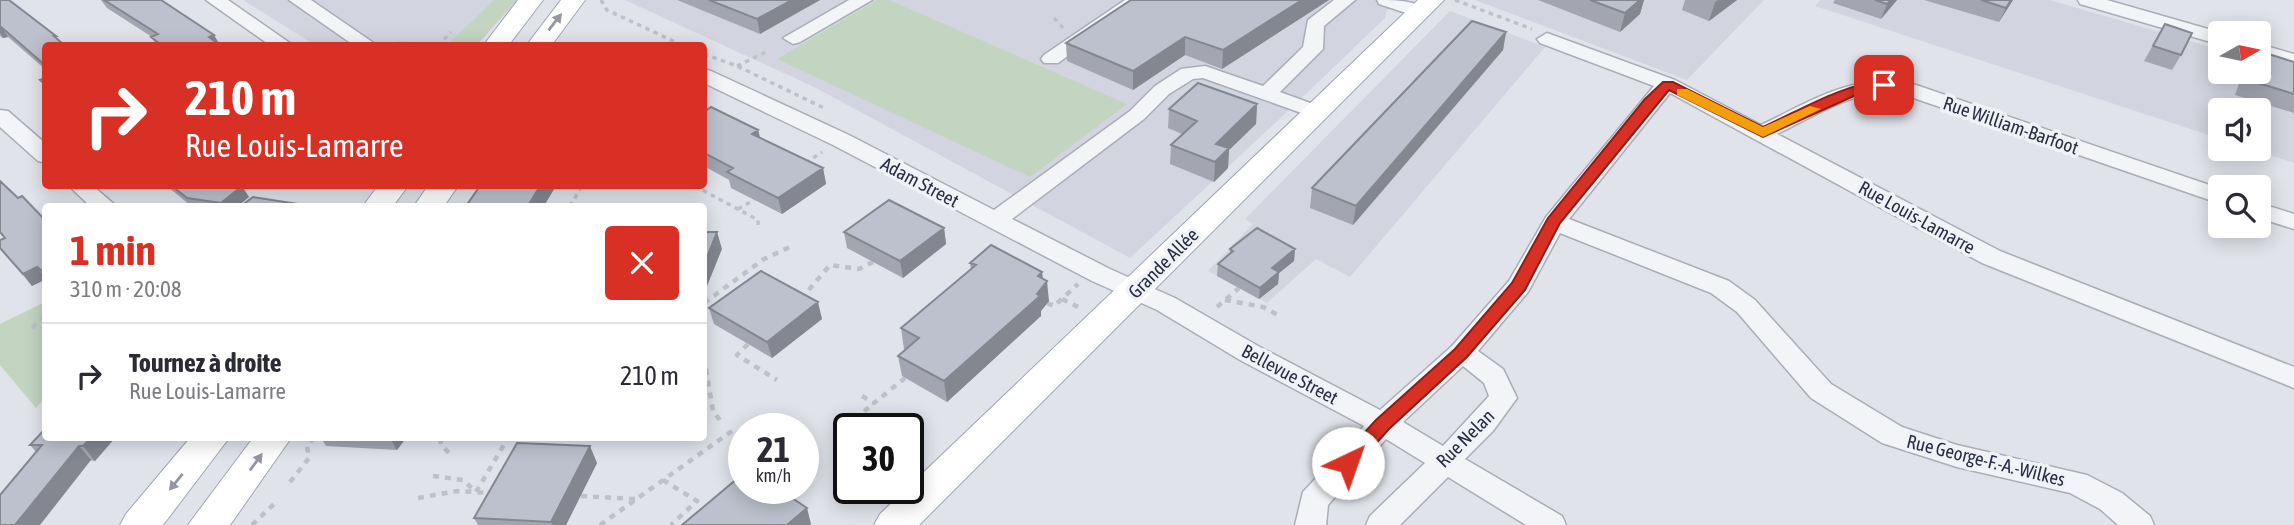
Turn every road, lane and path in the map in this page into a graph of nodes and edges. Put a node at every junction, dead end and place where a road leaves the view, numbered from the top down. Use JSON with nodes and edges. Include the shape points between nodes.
{"nodes":[{"id":1,"x":215,"y":0,"type":"edge"},
{"id":2,"x":298,"y":0,"type":"edge"},
{"id":3,"x":531,"y":0,"type":"edge"},
{"id":4,"x":573,"y":0,"type":"edge"},
{"id":5,"x":601,"y":0,"type":"edge"},
{"id":6,"x":863,"y":0,"type":"edge"},
{"id":7,"x":1137,"y":0,"type":"edge"},
{"id":8,"x":1346,"y":0,"type":"edge"},
{"id":9,"x":1386,"y":0,"type":"edge"},
{"id":10,"x":1455,"y":0,"type":"edge"},
{"id":11,"x":2087,"y":0,"type":"edge"},
{"id":12,"x":1425,"y":4,"type":"edge"},
{"id":13,"x":451,"y":32,"type":"dead end"},
{"id":14,"x":1541,"y":35,"type":"joint"},
{"id":15,"x":2208,"y":35,"type":"edge"},
{"id":16,"x":793,"y":38,"type":"dead end"},
{"id":17,"x":279,"y":42,"type":"edge"},
{"id":18,"x":363,"y":42,"type":"edge"},
{"id":19,"x":442,"y":42,"type":"edge"},
{"id":20,"x":498,"y":42,"type":"edge"},
{"id":21,"x":541,"y":42,"type":"edge"},
{"id":22,"x":675,"y":42,"type":"edge"},
{"id":23,"x":768,"y":51,"type":"dead end"},
{"id":24,"x":2272,"y":54,"type":"edge"},
{"id":25,"x":1051,"y":59,"type":"dead end"},
{"id":26,"x":2294,"y":60,"type":"edge"},
{"id":27,"x":737,"y":66,"type":"dead end"},
{"id":28,"x":707,"y":76,"type":"edge"},
{"id":29,"x":1668,"y":85,"type":"junction"},
{"id":30,"x":1266,"y":94,"type":"junction"},
{"id":31,"x":1317,"y":112,"type":"junction"},
{"id":32,"x":0,"y":116,"type":"edge"},
{"id":33,"x":1763,"y":132,"type":"junction"},
{"id":34,"x":825,"y":150,"type":"dead end"},
{"id":35,"x":42,"y":153,"type":"edge"},
{"id":36,"x":796,"y":169,"type":"edge"},
{"id":37,"x":84,"y":189,"type":"edge"},
{"id":38,"x":701,"y":189,"type":"edge"},
{"id":39,"x":2208,"y":192,"type":"edge"},
{"id":40,"x":754,"y":200,"type":"edge"},
{"id":41,"x":100,"y":203,"type":"edge"},
{"id":42,"x":738,"y":209,"type":"junction"},
{"id":43,"x":2271,"y":215,"type":"edge"},
{"id":44,"x":994,"y":221,"type":"junction"},
{"id":45,"x":1553,"y":222,"type":"junction"},
{"id":46,"x":2294,"y":222,"type":"edge"},
{"id":47,"x":758,"y":229,"type":"dead end"},
{"id":48,"x":792,"y":246,"type":"dead end"},
{"id":49,"x":873,"y":262,"type":"edge"},
{"id":50,"x":1079,"y":284,"type":"dead end"},
{"id":51,"x":1239,"y":288,"type":"edge"},
{"id":52,"x":1137,"y":290,"type":"junction"},
{"id":53,"x":1062,"y":299,"type":"junction"},
{"id":54,"x":1225,"y":300,"type":"junction"},
{"id":55,"x":707,"y":301,"type":"edge"},
{"id":56,"x":1047,"y":303,"type":"edge"},
{"id":57,"x":796,"y":304,"type":"edge"},
{"id":58,"x":1217,"y":307,"type":"dead end"},
{"id":59,"x":1085,"y":311,"type":"dead end"},
{"id":60,"x":1280,"y":316,"type":"dead end"},
{"id":61,"x":42,"y":319,"type":"edge"},
{"id":62,"x":32,"y":328,"type":"dead end"},
{"id":63,"x":748,"y":344,"type":"edge"},
{"id":64,"x":1461,"y":353,"type":"junction"},
{"id":65,"x":707,"y":375,"type":"edge"},
{"id":66,"x":905,"y":378,"type":"edge"},
{"id":67,"x":2294,"y":378,"type":"edge"},
{"id":68,"x":777,"y":380,"type":"dead end"},
{"id":69,"x":862,"y":396,"type":"dead end"},
{"id":70,"x":874,"y":403,"type":"junction"},
{"id":71,"x":862,"y":413,"type":"edge"},
{"id":72,"x":722,"y":424,"type":"dead end"},
{"id":73,"x":1383,"y":424,"type":"junction"},
{"id":74,"x":728,"y":434,"type":"edge"},
{"id":75,"x":209,"y":441,"type":"edge"},
{"id":76,"x":271,"y":441,"type":"edge"},
{"id":77,"x":311,"y":441,"type":"edge"},
{"id":78,"x":440,"y":441,"type":"edge"},
{"id":79,"x":506,"y":441,"type":"edge"},
{"id":80,"x":449,"y":453,"type":"dead end"},
{"id":81,"x":1442,"y":462,"type":"junction"},
{"id":82,"x":433,"y":476,"type":"dead end"},
{"id":83,"x":663,"y":480,"type":"junction"},
{"id":84,"x":290,"y":482,"type":"dead end"},
{"id":85,"x":477,"y":492,"type":"junction"},
{"id":86,"x":496,"y":493,"type":"edge"},
{"id":87,"x":581,"y":496,"type":"dead end"},
{"id":88,"x":418,"y":498,"type":"dead end"},
{"id":89,"x":636,"y":499,"type":"junction"},
{"id":90,"x":696,"y":501,"type":"junction"},
{"id":91,"x":274,"y":504,"type":"dead end"},
{"id":92,"x":708,"y":508,"type":"edge"},
{"id":93,"x":141,"y":525,"type":"edge"},
{"id":94,"x":208,"y":525,"type":"edge"},
{"id":95,"x":253,"y":525,"type":"edge"},
{"id":96,"x":600,"y":525,"type":"edge"},
{"id":97,"x":671,"y":525,"type":"edge"},
{"id":98,"x":894,"y":525,"type":"edge"},
{"id":99,"x":1311,"y":525,"type":"edge"},
{"id":100,"x":1381,"y":525,"type":"edge"},
{"id":101,"x":1551,"y":525,"type":"edge"},
{"id":102,"x":2139,"y":525,"type":"edge"}],
"edges":[{"from":1,"to":17,"type":"street"},
{"from":2,"to":18,"type":"street"},
{"from":3,"to":20,"type":"main road"},
{"from":21,"to":4,"type":"main road","one_way":true},
{"from":5,"to":22,"type":"path","via":[[607,10]]},
{"from":6,"to":16,"type":"street"},
{"from":7,"to":25,"type":"street"},
{"from":8,"to":30,"type":"street","via":[[1315,24],[1313,49]]},
{"from":9,"to":12,"type":"street"},
{"from":10,"to":14,"type":"path"},
{"from":11,"to":15,"type":"street"},
{"from":12,"to":31,"type":"main road","name":"Grande Allée"},
{"from":13,"to":19,"type":"path"},
{"from":14,"to":29,"type":"street","name":"Rue Louis-Lamarre"},
{"from":23,"to":27,"type":"path"},
{"from":24,"to":26,"type":"street"},
{"from":28,"to":44,"type":"street","name":"Adam Street","via":[[841,140]]},
{"from":29,"to":33,"type":"street","name":"Rue Louis-Lamarre"},
{"from":29,"to":45,"type":"street"},
{"from":30,"to":31,"type":"street"},
{"from":30,"to":44,"type":"street","via":[[1205,72],[1188,73]]},
{"from":31,"to":52,"type":"main road","name":"Grande Allée"},
{"from":32,"to":35,"type":"street"},
{"from":33,"to":39,"type":"street","name":"Rue William-Barfoot","via":[[1851,92],[1884,85],[1909,89]]},
{"from":33,"to":67,"type":"street","name":"Rue Louis-Lamarre","via":[[1991,257]]},
{"from":34,"to":36,"type":"path"},
{"from":37,"to":41,"type":"street"},
{"from":38,"to":42,"type":"path"},
{"from":40,"to":42,"type":"path"},
{"from":42,"to":47,"type":"path","via":[[758,220]]},
{"from":43,"to":46,"type":"street"},
{"from":44,"to":52,"type":"street","name":"Adam Street"},
{"from":45,"to":64,"type":"street","via":[[1519,286]]},
{"from":45,"to":102,"type":"street","name":"Rue George-F.-A.-Wilkes","via":[[1720,287],[1746,306],[1821,391],[1892,435],[1957,456],[2077,483],[2111,501]]},
{"from":48,"to":55,"type":"path","via":[[764,259]]},
{"from":49,"to":57,"type":"path","via":[[859,269],[830,265]]},
{"from":50,"to":53,"type":"path"},
{"from":51,"to":54,"type":"path"},
{"from":52,"to":73,"type":"street","name":"Bellevue Street"},
{"from":52,"to":98,"type":"main road","name":"Grande Allée"},
{"from":53,"to":56,"type":"path","via":[[1054,306]]},
{"from":53,"to":59,"type":"path"},
{"from":54,"to":58,"type":"path"},
{"from":54,"to":60,"type":"path","via":[[1263,307]]},
{"from":61,"to":62,"type":"path"},
{"from":63,"to":68,"type":"path","via":[[737,355]]},
{"from":64,"to":73,"type":"street"},
{"from":64,"to":81,"type":"street","name":"Rue Nelan","via":[[1494,375],[1503,398]]},
{"from":65,"to":72,"type":"path","via":[[713,411]]},
{"from":66,"to":70,"type":"path"},
{"from":69,"to":70,"type":"path"},
{"from":70,"to":71,"type":"path"},
{"from":73,"to":81,"type":"street","name":"Bellevue Street"},
{"from":73,"to":99,"type":"street","via":[[1314,500]]},
{"from":74,"to":83,"type":"path"},
{"from":75,"to":93,"type":"main road","one_way":true},
{"from":94,"to":76,"type":"main road","one_way":true},
{"from":77,"to":84,"type":"path","via":[[309,458]]},
{"from":78,"to":80,"type":"path"},
{"from":79,"to":85,"type":"path"},
{"from":81,"to":100,"type":"street","name":"Rue Nelan"},
{"from":81,"to":101,"type":"street","name":"Bellevue Street"},
{"from":82,"to":85,"type":"path","via":[[463,480]]},
{"from":83,"to":89,"type":"path"},
{"from":83,"to":90,"type":"path"},
{"from":85,"to":86,"type":"path"},
{"from":85,"to":88,"type":"path"},
{"from":87,"to":89,"type":"path"},
{"from":89,"to":96,"type":"path"},
{"from":90,"to":92,"type":"path"},
{"from":90,"to":97,"type":"path"},
{"from":91,"to":95,"type":"path"}]}
